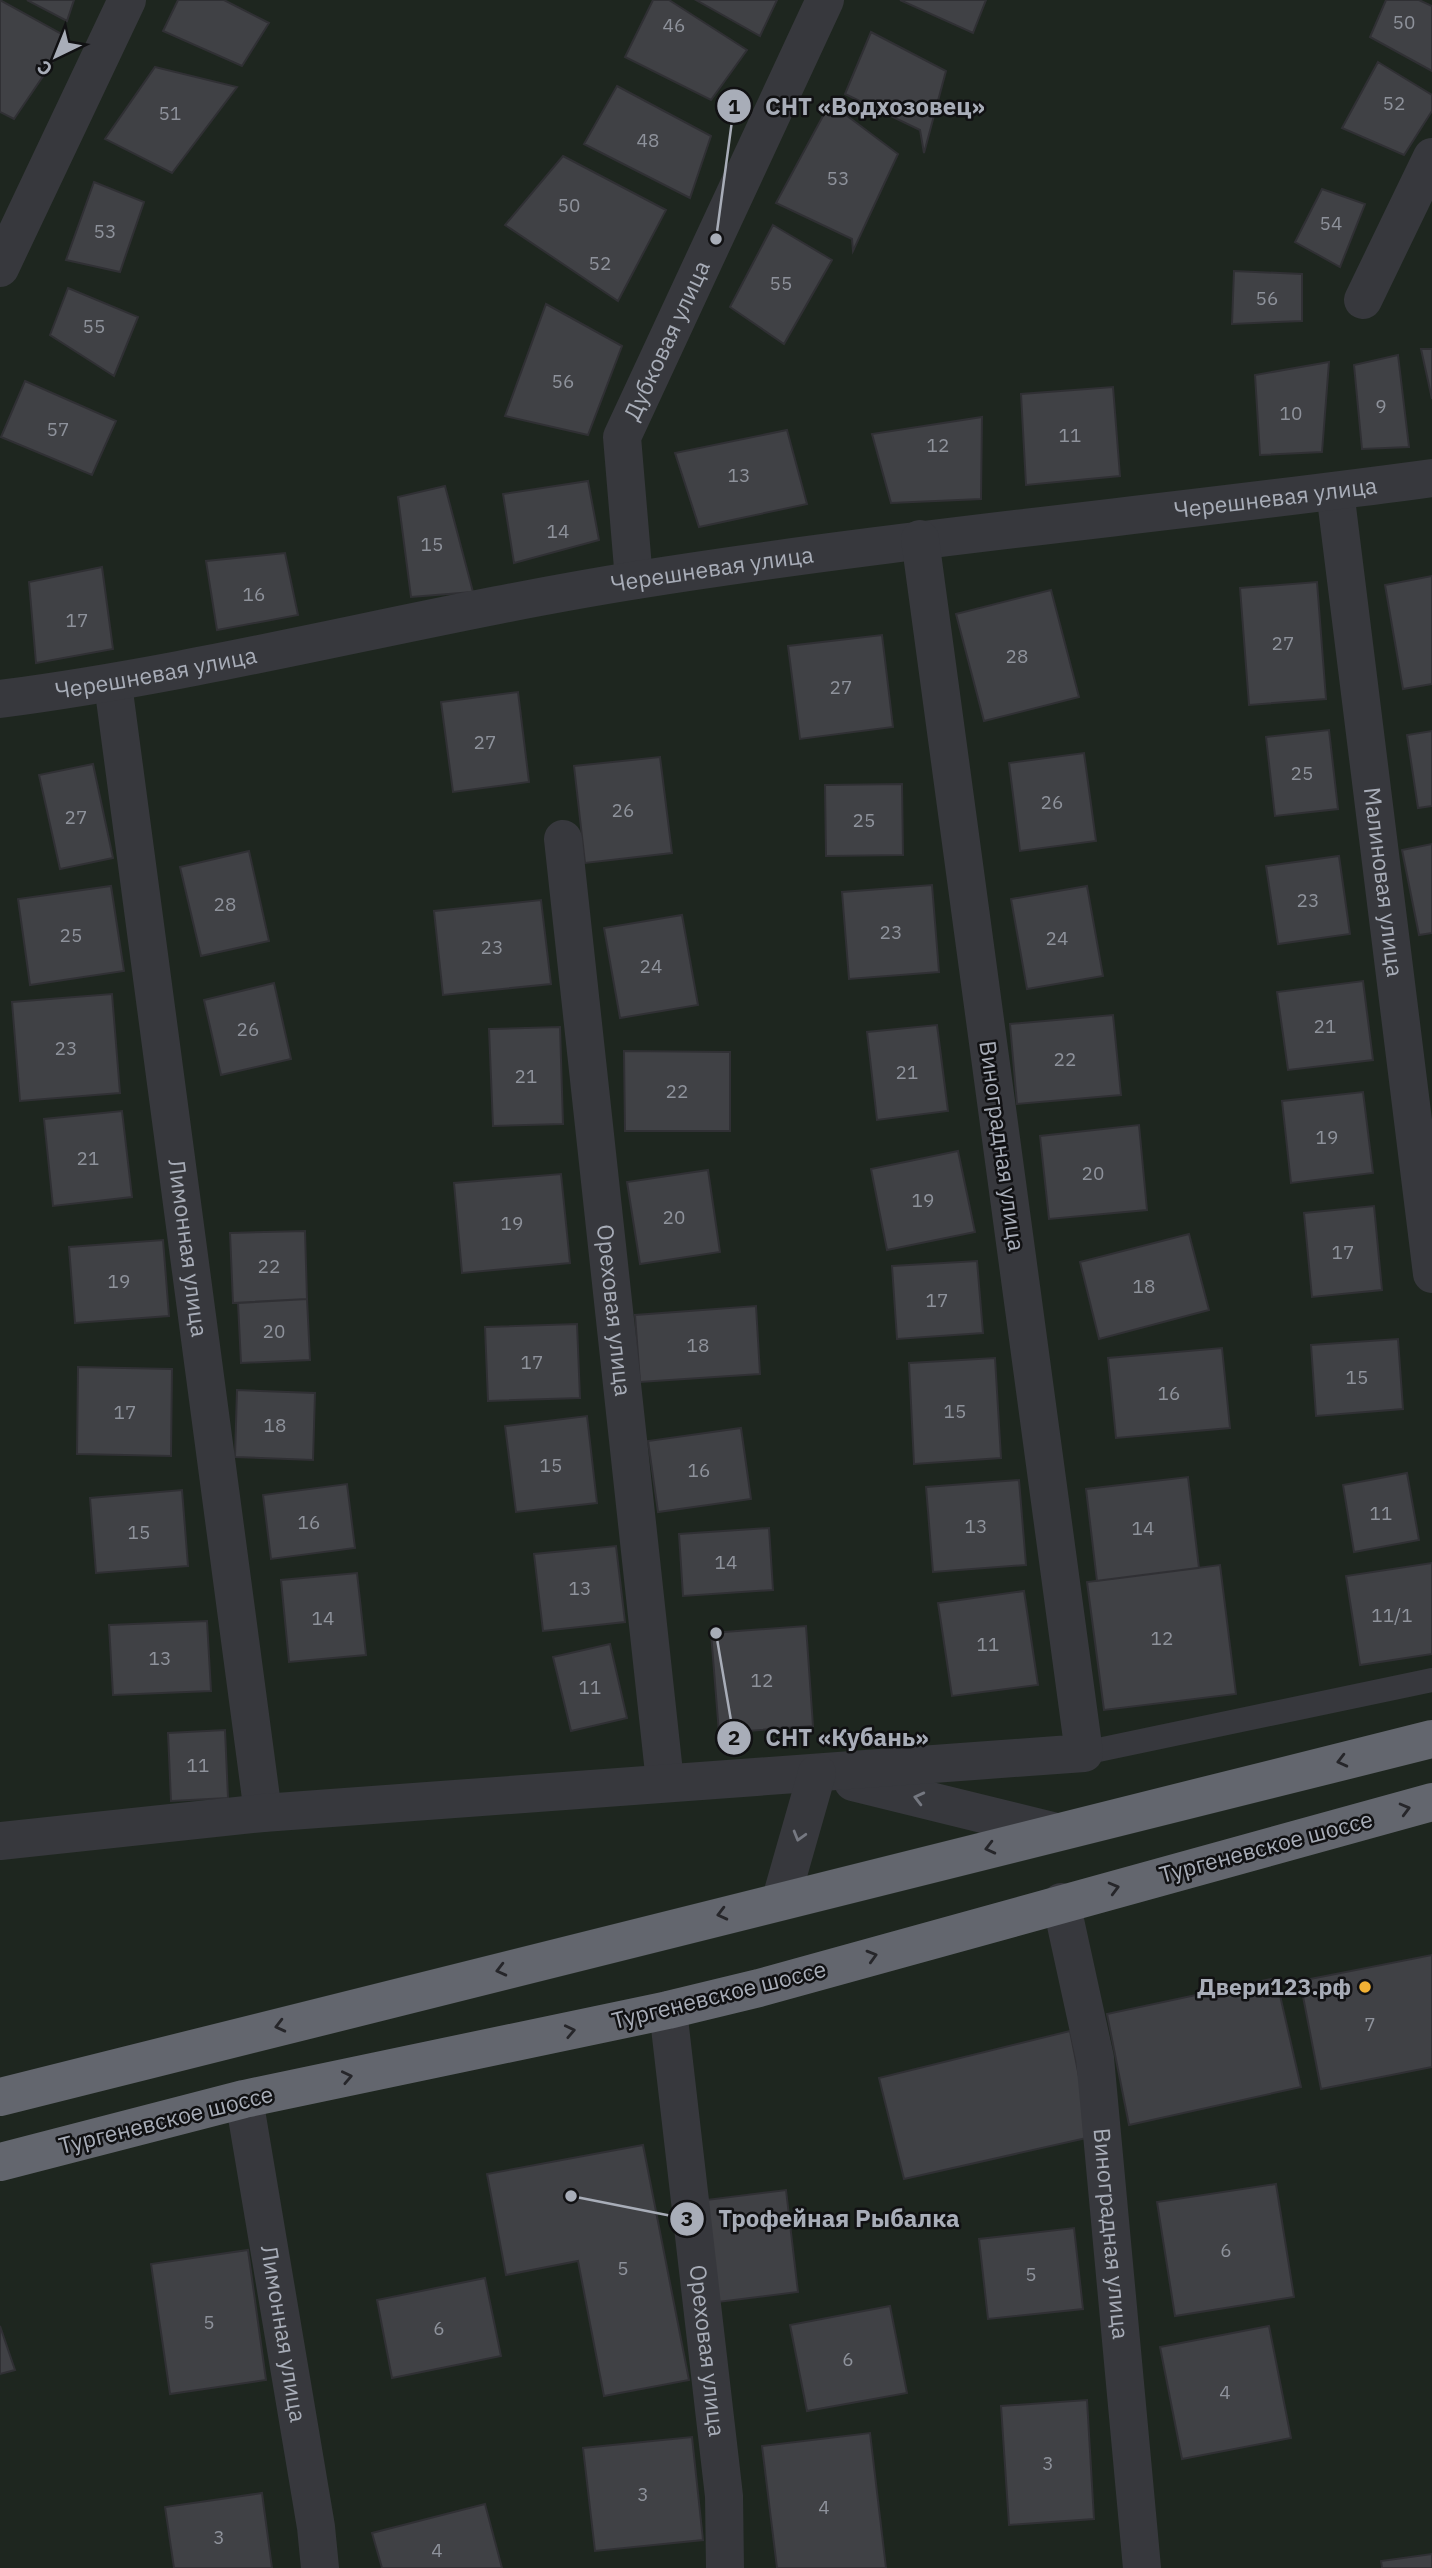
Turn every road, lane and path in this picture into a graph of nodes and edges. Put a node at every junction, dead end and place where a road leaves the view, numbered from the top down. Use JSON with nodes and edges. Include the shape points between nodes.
{"nodes":[{"id":1,"x":127,"y":0,"type":"edge"},
{"id":2,"x":825,"y":0,"type":"edge"},
{"id":3,"x":1432,"y":157,"type":"edge"},
{"id":4,"x":0,"y":268,"type":"edge"},
{"id":5,"x":1363,"y":300,"type":"dead end"},
{"id":6,"x":1432,"y":478,"type":"edge"},
{"id":7,"x":1335,"y":491,"type":"junction"},
{"id":8,"x":920,"y":539,"type":"junction"},
{"id":9,"x":634,"y":580,"type":"junction"},
{"id":10,"x":113,"y":684,"type":"junction"},
{"id":11,"x":0,"y":699,"type":"edge"},
{"id":12,"x":562,"y":839,"type":"dead end"},
{"id":13,"x":1432,"y":1274,"type":"edge"},
{"id":14,"x":1432,"y":1680,"type":"edge"},
{"id":15,"x":1432,"y":1739,"type":"edge"},
{"id":16,"x":1084,"y":1753,"type":"junction"},
{"id":17,"x":817,"y":1773,"type":"junction"},
{"id":18,"x":665,"y":1782,"type":"junction"},
{"id":19,"x":1432,"y":1802,"type":"edge"},
{"id":20,"x":263,"y":1813,"type":"junction"},
{"id":21,"x":1056,"y":1832,"type":"junction"},
{"id":22,"x":0,"y":1841,"type":"edge"},
{"id":23,"x":781,"y":1899,"type":"junction"},
{"id":24,"x":1061,"y":1902,"type":"junction"},
{"id":25,"x":668,"y":2010,"type":"junction"},
{"id":26,"x":0,"y":2096,"type":"edge"},
{"id":27,"x":244,"y":2099,"type":"junction"},
{"id":28,"x":0,"y":2162,"type":"edge"},
{"id":29,"x":320,"y":2568,"type":"edge"},
{"id":30,"x":725,"y":2568,"type":"edge"},
{"id":31,"x":1142,"y":2568,"type":"edge"}],
"edges":[{"from":1,"to":4,"type":"street"},
{"from":2,"to":9,"type":"street","name":"Дубковая улица","via":[[622,437]]},
{"from":3,"to":5,"type":"street"},
{"from":6,"to":7,"type":"street","name":"Черешневая улица"},
{"from":7,"to":8,"type":"street","name":"Черешневая улица"},
{"from":7,"to":13,"type":"street","name":"Малиновая улица"},
{"from":8,"to":9,"type":"street","name":"Черешневая улица"},
{"from":8,"to":16,"type":"street","name":"Виноградная улица"},
{"from":9,"to":10,"type":"street","name":"Черешневая улица"},
{"from":10,"to":11,"type":"street","name":"Черешневая улица"},
{"from":10,"to":20,"type":"street","name":"Лимонная улица"},
{"from":12,"to":18,"type":"street","name":"Ореховая улица"},
{"from":14,"to":16,"type":"lane"},
{"from":15,"to":21,"type":"highway","one_way":true},
{"from":16,"to":17,"type":"street"},
{"from":17,"to":18,"type":"street"},
{"from":21,"to":17,"type":"street","one_way":true},
{"from":17,"to":23,"type":"street","one_way":true},
{"from":18,"to":20,"type":"street"},
{"from":24,"to":19,"type":"highway","name":"Тургеневское шоссе","one_way":true},
{"from":20,"to":22,"type":"street"},
{"from":21,"to":23,"type":"highway","one_way":true},
{"from":23,"to":26,"type":"highway","one_way":true},
{"from":25,"to":24,"type":"highway","name":"Тургеневское шоссе","one_way":true},
{"from":24,"to":31,"type":"street","name":"Виноградная улица","via":[[1096,2058]]},
{"from":27,"to":25,"type":"highway","name":"Тургеневское шоссе","one_way":true},
{"from":25,"to":30,"type":"street","name":"Ореховая улица","via":[[724,2496]]},
{"from":27,"to":28,"type":"highway","name":"Тургеневское шоссе"},
{"from":27,"to":29,"type":"street","name":"Лимонная улица"}]}
